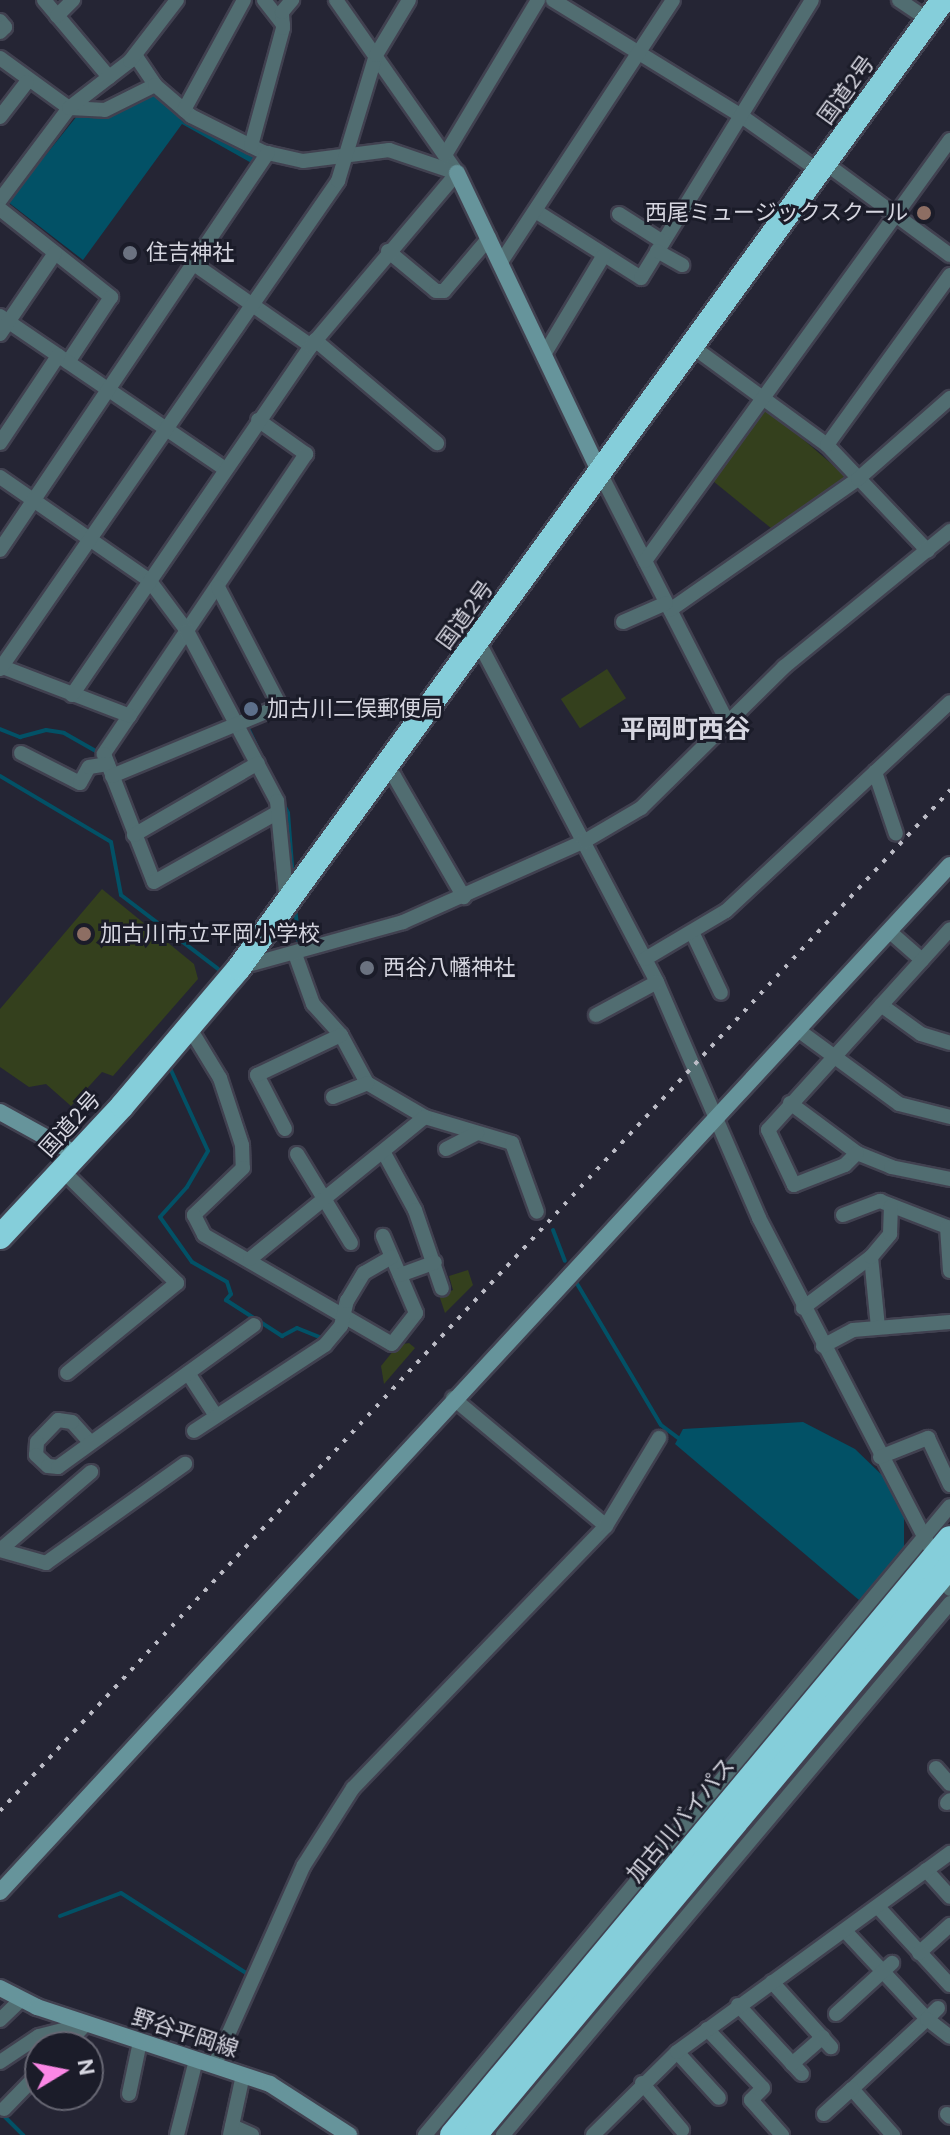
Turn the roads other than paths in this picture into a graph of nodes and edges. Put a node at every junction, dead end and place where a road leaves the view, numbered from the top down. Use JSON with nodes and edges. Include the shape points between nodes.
{"nodes":[{"id":1,"x":44,"y":0,"type":"edge"},
{"id":2,"x":73,"y":0,"type":"edge"},
{"id":3,"x":177,"y":0,"type":"edge"},
{"id":4,"x":244,"y":0,"type":"edge"},
{"id":5,"x":264,"y":0,"type":"edge"},
{"id":6,"x":292,"y":0,"type":"edge"},
{"id":7,"x":336,"y":0,"type":"edge"},
{"id":8,"x":409,"y":0,"type":"edge"},
{"id":9,"x":538,"y":0,"type":"edge"},
{"id":10,"x":553,"y":0,"type":"edge"},
{"id":11,"x":673,"y":0,"type":"edge"},
{"id":12,"x":812,"y":0,"type":"edge"},
{"id":13,"x":899,"y":0,"type":"edge"},
{"id":14,"x":943,"y":0,"type":"edge"},
{"id":15,"x":571,"y":4,"type":"edge"},
{"id":16,"x":57,"y":16,"type":"junction"},
{"id":17,"x":929,"y":20,"type":"junction"},
{"id":18,"x":0,"y":21,"type":"edge"},
{"id":19,"x":283,"y":24,"type":"junction"},
{"id":20,"x":0,"y":32,"type":"edge"},
{"id":21,"x":278,"y":45,"type":"junction"},
{"id":22,"x":294,"y":50,"type":"dead end"},
{"id":23,"x":639,"y":54,"type":"junction"},
{"id":24,"x":135,"y":55,"type":"junction"},
{"id":25,"x":376,"y":55,"type":"junction"},
{"id":26,"x":0,"y":58,"type":"edge"},
{"id":27,"x":109,"y":77,"type":"junction"},
{"id":28,"x":27,"y":82,"type":"junction"},
{"id":29,"x":155,"y":85,"type":"junction"},
{"id":30,"x":69,"y":108,"type":"junction"},
{"id":31,"x":184,"y":110,"type":"junction"},
{"id":32,"x":740,"y":115,"type":"junction"},
{"id":33,"x":0,"y":117,"type":"edge"},
{"id":34,"x":950,"y":140,"type":"edge"},
{"id":35,"x":251,"y":146,"type":"junction"},
{"id":36,"x":268,"y":153,"type":"junction"},
{"id":37,"x":445,"y":155,"type":"junction"},
{"id":38,"x":347,"y":157,"type":"junction"},
{"id":39,"x":822,"y":167,"type":"junction"},
{"id":40,"x":457,"y":173,"type":"junction"},
{"id":41,"x":3,"y":191,"type":"edge"},
{"id":42,"x":0,"y":209,"type":"edge"},
{"id":43,"x":537,"y":212,"type":"junction"},
{"id":44,"x":619,"y":214,"type":"dead end"},
{"id":45,"x":895,"y":214,"type":"junction"},
{"id":46,"x":489,"y":238,"type":"junction"},
{"id":47,"x":660,"y":246,"type":"junction"},
{"id":48,"x":388,"y":251,"type":"junction"},
{"id":49,"x":55,"y":253,"type":"junction"},
{"id":50,"x":604,"y":255,"type":"junction"},
{"id":51,"x":950,"y":255,"type":"edge"},
{"id":52,"x":501,"y":262,"type":"junction"},
{"id":53,"x":194,"y":264,"type":"junction"},
{"id":54,"x":682,"y":265,"type":"dead end"},
{"id":55,"x":950,"y":275,"type":"edge"},
{"id":56,"x":252,"y":306,"type":"junction"},
{"id":57,"x":3,"y":324,"type":"edge"},
{"id":58,"x":313,"y":343,"type":"junction"},
{"id":59,"x":693,"y":347,"type":"junction"},
{"id":60,"x":545,"y":353,"type":"junction"},
{"id":61,"x":63,"y":359,"type":"junction"},
{"id":62,"x":108,"y":391,"type":"junction"},
{"id":63,"x":950,"y":398,"type":"edge"},
{"id":64,"x":763,"y":401,"type":"junction"},
{"id":65,"x":258,"y":420,"type":"junction"},
{"id":66,"x":166,"y":429,"type":"junction"},
{"id":67,"x":0,"y":443,"type":"edge"},
{"id":68,"x":437,"y":443,"type":"dead end"},
{"id":69,"x":827,"y":445,"type":"junction"},
{"id":70,"x":225,"y":469,"type":"junction"},
{"id":71,"x":600,"y":473,"type":"junction"},
{"id":72,"x":0,"y":477,"type":"edge"},
{"id":73,"x":858,"y":479,"type":"junction"},
{"id":74,"x":34,"y":499,"type":"junction"},
{"id":75,"x":950,"y":531,"type":"edge"},
{"id":76,"x":93,"y":538,"type":"junction"},
{"id":77,"x":0,"y":550,"type":"edge"},
{"id":78,"x":928,"y":551,"type":"junction"},
{"id":79,"x":645,"y":561,"type":"junction"},
{"id":80,"x":149,"y":580,"type":"junction"},
{"id":81,"x":218,"y":587,"type":"junction"},
{"id":82,"x":668,"y":607,"type":"junction"},
{"id":83,"x":623,"y":622,"type":"dead end"},
{"id":84,"x":187,"y":631,"type":"junction"},
{"id":85,"x":478,"y":641,"type":"junction"},
{"id":86,"x":0,"y":667,"type":"edge"},
{"id":87,"x":72,"y":695,"type":"junction"},
{"id":88,"x":950,"y":702,"type":"edge"},
{"id":89,"x":130,"y":716,"type":"junction"},
{"id":90,"x":728,"y":723,"type":"junction"},
{"id":91,"x":238,"y":725,"type":"junction"},
{"id":92,"x":21,"y":753,"type":"dead end"},
{"id":93,"x":258,"y":763,"type":"junction"},
{"id":94,"x":110,"y":770,"type":"junction"},
{"id":95,"x":385,"y":770,"type":"junction"},
{"id":96,"x":875,"y":772,"type":"junction"},
{"id":97,"x":278,"y":812,"type":"junction"},
{"id":98,"x":896,"y":834,"type":"dead end"},
{"id":99,"x":134,"y":835,"type":"junction"},
{"id":100,"x":585,"y":841,"type":"junction"},
{"id":101,"x":950,"y":865,"type":"edge"},
{"id":102,"x":464,"y":897,"type":"junction"},
{"id":103,"x":292,"y":898,"type":"junction"},
{"id":104,"x":950,"y":929,"type":"edge"},
{"id":105,"x":889,"y":931,"type":"junction"},
{"id":106,"x":693,"y":934,"type":"junction"},
{"id":107,"x":299,"y":953,"type":"junction"},
{"id":108,"x":645,"y":959,"type":"junction"},
{"id":109,"x":922,"y":960,"type":"junction"},
{"id":110,"x":239,"y":968,"type":"junction"},
{"id":111,"x":657,"y":982,"type":"junction"},
{"id":112,"x":721,"y":993,"type":"dead end"},
{"id":113,"x":881,"y":1005,"type":"junction"},
{"id":114,"x":596,"y":1015,"type":"dead end"},
{"id":115,"x":189,"y":1027,"type":"junction"},
{"id":116,"x":798,"y":1030,"type":"junction"},
{"id":117,"x":341,"y":1035,"type":"junction"},
{"id":118,"x":948,"y":1040,"type":"edge"},
{"id":119,"x":832,"y":1057,"type":"junction"},
{"id":120,"x":367,"y":1083,"type":"junction"},
{"id":121,"x":333,"y":1097,"type":"dead end"},
{"id":122,"x":790,"y":1103,"type":"junction"},
{"id":123,"x":0,"y":1112,"type":"edge"},
{"id":124,"x":716,"y":1113,"type":"junction"},
{"id":125,"x":425,"y":1117,"type":"junction"},
{"id":126,"x":950,"y":1117,"type":"edge"},
{"id":127,"x":285,"y":1129,"type":"dead end"},
{"id":128,"x":477,"y":1133,"type":"junction"},
{"id":129,"x":446,"y":1149,"type":"dead end"},
{"id":130,"x":384,"y":1153,"type":"junction"},
{"id":131,"x":857,"y":1153,"type":"junction"},
{"id":132,"x":297,"y":1154,"type":"dead end"},
{"id":133,"x":70,"y":1163,"type":"junction"},
{"id":134,"x":950,"y":1179,"type":"edge"},
{"id":135,"x":322,"y":1201,"type":"junction"},
{"id":136,"x":891,"y":1206,"type":"junction"},
{"id":137,"x":537,"y":1212,"type":"dead end"},
{"id":138,"x":843,"y":1215,"type":"dead end"},
{"id":139,"x":383,"y":1236,"type":"dead end"},
{"id":140,"x":0,"y":1237,"type":"edge"},
{"id":141,"x":351,"y":1243,"type":"dead end"},
{"id":142,"x":949,"y":1245,"type":"edge"},
{"id":143,"x":392,"y":1257,"type":"junction"},
{"id":144,"x":871,"y":1257,"type":"junction"},
{"id":145,"x":250,"y":1259,"type":"junction"},
{"id":146,"x":435,"y":1262,"type":"junction"},
{"id":147,"x":950,"y":1271,"type":"edge"},
{"id":148,"x":400,"y":1275,"type":"junction"},
{"id":149,"x":442,"y":1289,"type":"dead end"},
{"id":150,"x":803,"y":1308,"type":"junction"},
{"id":151,"x":343,"y":1315,"type":"junction"},
{"id":152,"x":230,"y":1322,"type":"dead end"},
{"id":153,"x":950,"y":1322,"type":"edge"},
{"id":154,"x":254,"y":1325,"type":"dead end"},
{"id":155,"x":878,"y":1327,"type":"junction"},
{"id":156,"x":239,"y":1335,"type":"junction"},
{"id":157,"x":823,"y":1346,"type":"junction"},
{"id":158,"x":67,"y":1373,"type":"dead end"},
{"id":159,"x":188,"y":1373,"type":"junction"},
{"id":160,"x":453,"y":1398,"type":"junction"},
{"id":161,"x":216,"y":1416,"type":"junction"},
{"id":162,"x":194,"y":1431,"type":"dead end"},
{"id":163,"x":659,"y":1438,"type":"dead end"},
{"id":164,"x":90,"y":1442,"type":"dead end"},
{"id":165,"x":880,"y":1457,"type":"junction"},
{"id":166,"x":185,"y":1464,"type":"dead end"},
{"id":167,"x":91,"y":1472,"type":"dead end"},
{"id":168,"x":950,"y":1485,"type":"edge"},
{"id":169,"x":950,"y":1506,"type":"edge"},
{"id":170,"x":606,"y":1526,"type":"junction"},
{"id":171,"x":935,"y":1540,"type":"edge"},
{"id":172,"x":0,"y":1550,"type":"edge"},
{"id":173,"x":950,"y":1566,"type":"edge"},
{"id":174,"x":950,"y":1603,"type":"edge"},
{"id":175,"x":936,"y":1768,"type":"dead end"},
{"id":176,"x":950,"y":1784,"type":"edge"},
{"id":177,"x":950,"y":1853,"type":"edge"},
{"id":178,"x":926,"y":1870,"type":"junction"},
{"id":179,"x":0,"y":1892,"type":"edge"},
{"id":180,"x":950,"y":1897,"type":"edge"},
{"id":181,"x":878,"y":1907,"type":"junction"},
{"id":182,"x":950,"y":1925,"type":"edge"},
{"id":183,"x":846,"y":1932,"type":"junction"},
{"id":184,"x":919,"y":1953,"type":"junction"},
{"id":185,"x":888,"y":1967,"type":"junction"},
{"id":186,"x":772,"y":1982,"type":"junction"},
{"id":187,"x":950,"y":1985,"type":"edge"},
{"id":188,"x":0,"y":1988,"type":"edge"},
{"id":189,"x":22,"y":1999,"type":"junction"},
{"id":190,"x":738,"y":2005,"type":"junction"},
{"id":191,"x":933,"y":2013,"type":"junction"},
{"id":192,"x":836,"y":2014,"type":"dead end"},
{"id":193,"x":0,"y":2020,"type":"edge"},
{"id":194,"x":86,"y":2024,"type":"junction"},
{"id":195,"x":707,"y":2029,"type":"junction"},
{"id":196,"x":79,"y":2031,"type":"edge"},
{"id":197,"x":950,"y":2037,"type":"edge"},
{"id":198,"x":140,"y":2042,"type":"junction"},
{"id":199,"x":677,"y":2052,"type":"junction"},
{"id":200,"x":196,"y":2060,"type":"junction"},
{"id":201,"x":0,"y":2062,"type":"edge"},
{"id":202,"x":214,"y":2066,"type":"junction"},
{"id":203,"x":243,"y":2075,"type":"junction"},
{"id":204,"x":642,"y":2083,"type":"junction"},
{"id":205,"x":852,"y":2089,"type":"junction"},
{"id":206,"x":24,"y":2091,"type":"edge"},
{"id":207,"x":129,"y":2094,"type":"dead end"},
{"id":208,"x":719,"y":2098,"type":"dead end"},
{"id":209,"x":12,"y":2106,"type":"dead end"},
{"id":210,"x":824,"y":2114,"type":"dead end"},
{"id":211,"x":231,"y":2130,"type":"edge"},
{"id":212,"x":682,"y":2130,"type":"dead end"},
{"id":213,"x":602,"y":2132,"type":"edge"},
{"id":214,"x":774,"y":2133,"type":"edge"},
{"id":215,"x":177,"y":2135,"type":"edge"},
{"id":216,"x":252,"y":2135,"type":"edge"},
{"id":217,"x":349,"y":2135,"type":"edge"},
{"id":218,"x":425,"y":2135,"type":"edge"},
{"id":219,"x":452,"y":2135,"type":"edge"},
{"id":220,"x":475,"y":2135,"type":"edge"},
{"id":221,"x":503,"y":2135,"type":"edge"},
{"id":222,"x":893,"y":2135,"type":"edge"}],
"edges":[{"from":1,"to":16,"type":"street"},
{"from":2,"to":16,"type":"street"},
{"from":3,"to":24,"type":"street"},
{"from":4,"to":31,"type":"street"},
{"from":5,"to":19,"type":"street"},
{"from":6,"to":19,"type":"street","via":[[282,12]]},
{"from":7,"to":25,"type":"street"},
{"from":8,"to":25,"type":"street"},
{"from":9,"to":37,"type":"street"},
{"from":10,"to":15,"type":"street"},
{"from":11,"to":23,"type":"street"},
{"from":12,"to":32,"type":"street"},
{"from":13,"to":17,"type":"street"},
{"from":14,"to":17,"type":"highway","name":"国道2号"},
{"from":15,"to":23,"type":"street"},
{"from":16,"to":27,"type":"street"},
{"from":17,"to":39,"type":"highway","name":"国道2号"},
{"from":18,"to":20,"type":"street","via":[[5,27]]},
{"from":19,"to":21,"type":"street"},
{"from":21,"to":22,"type":"street"},
{"from":21,"to":35,"type":"street"},
{"from":23,"to":32,"type":"street"},
{"from":23,"to":43,"type":"street"},
{"from":24,"to":27,"type":"street"},
{"from":24,"to":29,"type":"street"},
{"from":25,"to":37,"type":"street"},
{"from":25,"to":38,"type":"street"},
{"from":26,"to":28,"type":"street"},
{"from":27,"to":30,"type":"street"},
{"from":28,"to":30,"type":"street"},
{"from":28,"to":33,"type":"street"},
{"from":29,"to":30,"type":"street","via":[[105,110]]},
{"from":29,"to":31,"type":"street"},
{"from":30,"to":41,"type":"street"},
{"from":31,"to":35,"type":"street"},
{"from":32,"to":39,"type":"street"},
{"from":32,"to":47,"type":"street"},
{"from":34,"to":45,"type":"street"},
{"from":35,"to":36,"type":"street"},
{"from":36,"to":38,"type":"street","via":[[303,161]]},
{"from":36,"to":53,"type":"street"},
{"from":37,"to":40,"type":"street"},
{"from":38,"to":40,"type":"street","via":[[389,150]]},
{"from":38,"to":56,"type":"street","via":[[338,181]]},
{"from":39,"to":45,"type":"street"},
{"from":39,"to":59,"type":"highway","name":"国道2号"},
{"from":40,"to":46,"type":"street"},
{"from":40,"to":48,"type":"street"},
{"from":42,"to":49,"type":"street"},
{"from":43,"to":50,"type":"street"},
{"from":43,"to":52,"type":"street"},
{"from":44,"to":47,"type":"street"},
{"from":45,"to":51,"type":"street"},
{"from":45,"to":64,"type":"street"},
{"from":46,"to":48,"type":"street","via":[[444,291],[436,291]]},
{"from":46,"to":52,"type":"street"},
{"from":47,"to":50,"type":"street","via":[[641,278]]},
{"from":47,"to":54,"type":"street"},
{"from":48,"to":58,"type":"street"},
{"from":49,"to":57,"type":"street"},
{"from":49,"to":61,"type":"street","via":[[111,297]]},
{"from":50,"to":60,"type":"street"},
{"from":52,"to":60,"type":"street"},
{"from":53,"to":56,"type":"street"},
{"from":53,"to":62,"type":"street"},
{"from":55,"to":69,"type":"street"},
{"from":56,"to":58,"type":"street"},
{"from":56,"to":66,"type":"street"},
{"from":57,"to":61,"type":"street"},
{"from":58,"to":65,"type":"street"},
{"from":58,"to":68,"type":"street"},
{"from":59,"to":64,"type":"street"},
{"from":59,"to":71,"type":"highway","name":"国道2号"},
{"from":60,"to":71,"type":"street"},
{"from":61,"to":62,"type":"street"},
{"from":61,"to":67,"type":"street"},
{"from":62,"to":66,"type":"street"},
{"from":62,"to":74,"type":"street"},
{"from":63,"to":73,"type":"street"},
{"from":64,"to":69,"type":"street"},
{"from":64,"to":79,"type":"street"},
{"from":65,"to":70,"type":"street"},
{"from":65,"to":81,"type":"street","via":[[306,454]]},
{"from":66,"to":70,"type":"street"},
{"from":66,"to":76,"type":"street"},
{"from":69,"to":73,"type":"street"},
{"from":70,"to":80,"type":"street"},
{"from":71,"to":79,"type":"street"},
{"from":71,"to":85,"type":"highway","name":"国道2号"},
{"from":72,"to":74,"type":"street"},
{"from":73,"to":78,"type":"street"},
{"from":73,"to":82,"type":"street"},
{"from":74,"to":76,"type":"street"},
{"from":74,"to":77,"type":"street"},
{"from":75,"to":78,"type":"street"},
{"from":76,"to":80,"type":"street"},
{"from":76,"to":86,"type":"street"},
{"from":78,"to":90,"type":"street","via":[[784,667]]},
{"from":79,"to":82,"type":"street"},
{"from":80,"to":84,"type":"street"},
{"from":80,"to":87,"type":"street"},
{"from":81,"to":84,"type":"street"},
{"from":81,"to":91,"type":"street","via":[[280,706]]},
{"from":82,"to":83,"type":"street"},
{"from":82,"to":90,"type":"street"},
{"from":84,"to":89,"type":"street"},
{"from":84,"to":91,"type":"street"},
{"from":85,"to":95,"type":"highway","name":"国道2号"},
{"from":85,"to":100,"type":"street"},
{"from":86,"to":87,"type":"street"},
{"from":87,"to":89,"type":"street"},
{"from":88,"to":96,"type":"street"},
{"from":89,"to":94,"type":"street","via":[[104,754]]},
{"from":90,"to":100,"type":"street","via":[[641,808]]},
{"from":91,"to":93,"type":"street"},
{"from":91,"to":94,"type":"street"},
{"from":92,"to":94,"type":"street","via":[[62,765],[80,783],[89,767]]},
{"from":93,"to":97,"type":"street"},
{"from":93,"to":99,"type":"street"},
{"from":94,"to":99,"type":"street"},
{"from":95,"to":102,"type":"street","via":[[394,776]]},
{"from":95,"to":103,"type":"highway","name":"国道2号"},
{"from":96,"to":98,"type":"street"},
{"from":96,"to":106,"type":"street","via":[[726,911]]},
{"from":97,"to":99,"type":"street","via":[[161,882],[150,878]]},
{"from":97,"to":103,"type":"street"},
{"from":100,"to":102,"type":"street"},
{"from":100,"to":108,"type":"street"},
{"from":101,"to":105,"type":"street"},
{"from":102,"to":107,"type":"street"},
{"from":103,"to":110,"type":"highway","name":"国道2号"},
{"from":104,"to":109,"type":"street"},
{"from":105,"to":109,"type":"street"},
{"from":105,"to":116,"type":"street"},
{"from":106,"to":108,"type":"street"},
{"from":106,"to":112,"type":"street"},
{"from":107,"to":110,"type":"street"},
{"from":107,"to":117,"type":"street","via":[[313,1004]]},
{"from":108,"to":111,"type":"street"},
{"from":109,"to":113,"type":"street"},
{"from":110,"to":115,"type":"highway","name":"国道2号"},
{"from":111,"to":114,"type":"street"},
{"from":111,"to":124,"type":"street"},
{"from":113,"to":118,"type":"street","via":[[921,1034]]},
{"from":113,"to":119,"type":"street"},
{"from":115,"to":133,"type":"highway","name":"国道2号"},
{"from":115,"to":145,"type":"street","via":[[220,1078],[242,1145],[243,1168],[194,1215],[204,1235]]},
{"from":116,"to":119,"type":"street"},
{"from":116,"to":124,"type":"street"},
{"from":117,"to":120,"type":"street"},
{"from":117,"to":127,"type":"street","via":[[257,1075],[283,1110]]},
{"from":119,"to":122,"type":"street"},
{"from":119,"to":126,"type":"street","via":[[899,1104]]},
{"from":120,"to":121,"type":"street"},
{"from":120,"to":125,"type":"street"},
{"from":122,"to":131,"type":"street"},
{"from":122,"to":131,"type":"street","via":[[768,1130],[794,1185],[845,1165]]},
{"from":123,"to":133,"type":"street"},
{"from":124,"to":150,"type":"street"},
{"from":124,"to":160,"type":"street"},
{"from":125,"to":128,"type":"street"},
{"from":125,"to":130,"type":"street"},
{"from":128,"to":129,"type":"street"},
{"from":128,"to":137,"type":"street","via":[[512,1143]]},
{"from":130,"to":135,"type":"street"},
{"from":130,"to":146,"type":"street"},
{"from":131,"to":134,"type":"street","via":[[891,1167]]},
{"from":132,"to":135,"type":"street"},
{"from":133,"to":140,"type":"highway","name":"国道2号"},
{"from":133,"to":158,"type":"street","via":[[177,1283],[81,1353]]},
{"from":135,"to":141,"type":"street"},
{"from":135,"to":145,"type":"street"},
{"from":136,"to":138,"type":"street","via":[[880,1201]]},
{"from":136,"to":142,"type":"street","via":[[947,1227]]},
{"from":136,"to":144,"type":"street","via":[[890,1234]]},
{"from":139,"to":143,"type":"street"},
{"from":142,"to":147,"type":"street"},
{"from":143,"to":148,"type":"street"},
{"from":143,"to":151,"type":"street","via":[[364,1273]]},
{"from":144,"to":150,"type":"street"},
{"from":144,"to":155,"type":"street"},
{"from":145,"to":151,"type":"street"},
{"from":146,"to":148,"type":"street"},
{"from":146,"to":149,"type":"street"},
{"from":148,"to":151,"type":"street","via":[[416,1313],[392,1344]]},
{"from":150,"to":157,"type":"street"},
{"from":151,"to":161,"type":"street","via":[[325,1345]]},
{"from":152,"to":156,"type":"street"},
{"from":153,"to":155,"type":"street"},
{"from":154,"to":156,"type":"street"},
{"from":155,"to":157,"type":"street","via":[[853,1330]]},
{"from":156,"to":159,"type":"street"},
{"from":157,"to":165,"type":"street"},
{"from":159,"to":161,"type":"street"},
{"from":159,"to":164,"type":"street"},
{"from":160,"to":170,"type":"street"},
{"from":160,"to":179,"type":"street"},
{"from":161,"to":162,"type":"street"},
{"from":163,"to":170,"type":"street"},
{"from":165,"to":168,"type":"street","via":[[928,1438]]},
{"from":165,"to":171,"type":"street"},
{"from":166,"to":172,"type":"street","via":[[46,1563]]},
{"from":167,"to":172,"type":"street","via":[[78,1489]]},
{"from":169,"to":171,"type":"street"},
{"from":170,"to":202,"type":"street","via":[[353,1788],[304,1865]]},
{"from":171,"to":218,"type":"street"},
{"from":171,"to":219,"type":"highway","name":"加古川バイパス"},
{"from":173,"to":220,"type":"highway","name":"加古川バイパス"},
{"from":174,"to":221,"type":"street"},
{"from":175,"to":176,"type":"street"},
{"from":177,"to":178,"type":"street"},
{"from":178,"to":180,"type":"street"},
{"from":178,"to":181,"type":"street"},
{"from":181,"to":183,"type":"street"},
{"from":181,"to":184,"type":"street"},
{"from":182,"to":184,"type":"street"},
{"from":183,"to":185,"type":"street"},
{"from":183,"to":186,"type":"street"},
{"from":184,"to":187,"type":"street"},
{"from":185,"to":191,"type":"street"},
{"from":185,"to":192,"type":"street"},
{"from":186,"to":190,"type":"street"},
{"from":186,"to":190,"type":"street","via":[[827,2042],[797,2069]]},
{"from":188,"to":189,"type":"street","name":"野谷平岡線"},
{"from":189,"to":193,"type":"street"},
{"from":189,"to":194,"type":"street","name":"野谷平岡線"},
{"from":190,"to":195,"type":"street"},
{"from":191,"to":197,"type":"street"},
{"from":191,"to":205,"type":"street"},
{"from":194,"to":196,"type":"street"},
{"from":194,"to":198,"type":"street","name":"野谷平岡線"},
{"from":194,"to":201,"type":"street","via":[[39,2036]]},
{"from":195,"to":199,"type":"street"},
{"from":195,"to":214,"type":"street","via":[[763,2088],[751,2100]]},
{"from":198,"to":200,"type":"street","name":"野谷平岡線"},
{"from":198,"to":207,"type":"street"},
{"from":199,"to":204,"type":"street"},
{"from":199,"to":208,"type":"street"},
{"from":200,"to":202,"type":"street","name":"野谷平岡線"},
{"from":200,"to":215,"type":"street"},
{"from":202,"to":203,"type":"street","name":"野谷平岡線"},
{"from":203,"to":211,"type":"street"},
{"from":203,"to":217,"type":"street","name":"野谷平岡線","via":[[304,2103]]},
{"from":204,"to":212,"type":"street"},
{"from":204,"to":213,"type":"street"},
{"from":205,"to":210,"type":"street"},
{"from":205,"to":222,"type":"street"},
{"from":206,"to":209,"type":"street"},
{"from":211,"to":216,"type":"street"}]}
